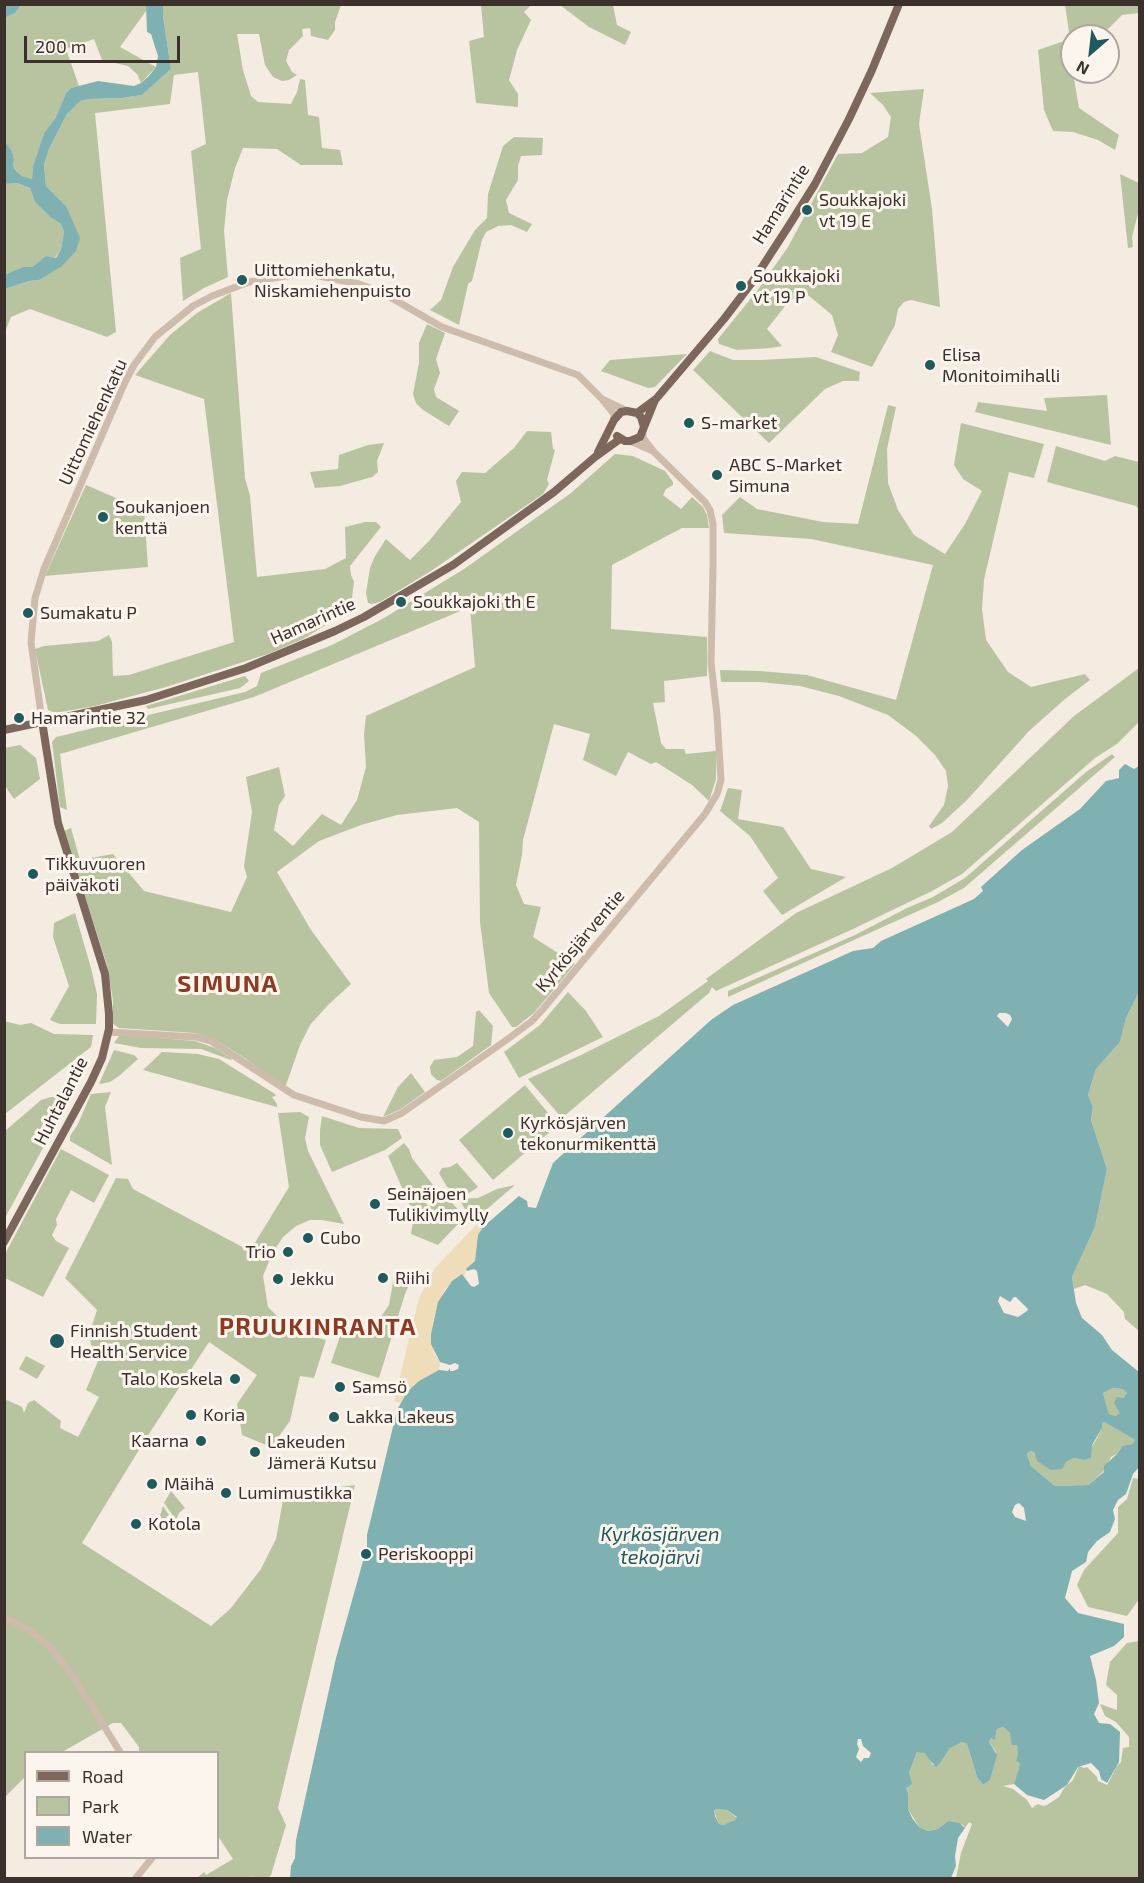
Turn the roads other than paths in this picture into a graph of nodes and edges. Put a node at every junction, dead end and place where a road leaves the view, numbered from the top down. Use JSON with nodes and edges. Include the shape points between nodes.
{"nodes":[{"id":1,"x":899,"y":4,"type":"edge"},
{"id":2,"x":602,"y":399,"type":"junction"},
{"id":3,"x":656,"y":399,"type":"junction"},
{"id":4,"x":627,"y":411,"type":"junction"},
{"id":5,"x":637,"y":413,"type":"junction"},
{"id":6,"x":614,"y":422,"type":"junction"},
{"id":7,"x":643,"y":430,"type":"junction"},
{"id":8,"x":620,"y":439,"type":"junction"},
{"id":9,"x":630,"y":441,"type":"junction"},
{"id":10,"x":654,"y":452,"type":"junction"},
{"id":11,"x":595,"y":457,"type":"junction"},
{"id":12,"x":42,"y":721,"type":"junction"},
{"id":13,"x":4,"y":730,"type":"edge"},
{"id":14,"x":108,"y":1032,"type":"junction"},
{"id":15,"x":4,"y":1242,"type":"edge"},
{"id":16,"x":4,"y":1617,"type":"edge"},
{"id":17,"x":119,"y":1751,"type":"edge"},
{"id":18,"x":150,"y":1859,"type":"edge"},
{"id":19,"x":136,"y":1878,"type":"edge"}],
"edges":[{"from":1,"to":3,"type":"main road","name":"Hamarintie","via":[[872,70],[815,184],[753,281]]},
{"from":2,"to":4,"type":"street","name":"Uittomiehenkatu"},
{"from":2,"to":6,"type":"street","name":"Uittomiehenkatu","via":[[614,414]]},
{"from":2,"to":12,"type":"street","name":"Uittomiehenkatu","via":[[572,372],[463,335],[381,292],[335,278],[269,278],[231,287],[193,306],[155,337],[134,365],[38,584],[31,642]]},
{"from":3,"to":5,"type":"main road","name":"Hamarintie"},
{"from":3,"to":7,"type":"main road","name":"Hamarintie"},
{"from":4,"to":5,"type":"main road"},
{"from":4,"to":6,"type":"main road","via":[[621,412]]},
{"from":5,"to":7,"type":"main road"},
{"from":6,"to":8,"type":"main road"},
{"from":6,"to":11,"type":"main road","name":"Hamarintie"},
{"from":7,"to":9,"type":"main road","via":[[640,437]]},
{"from":7,"to":10,"type":"street","name":"Kyrkösjärventie","via":[[643,438]]},
{"from":8,"to":9,"type":"main road"},
{"from":8,"to":11,"type":"main road","name":"Hamarintie"},
{"from":9,"to":10,"type":"street","name":"Kyrkösjärventie"},
{"from":10,"to":14,"type":"street","name":"Kyrkösjärventie","via":[[705,502],[713,524],[711,663],[721,780],[705,814],[532,1021],[402,1113],[384,1121],[361,1118],[294,1095],[211,1041]]},
{"from":11,"to":12,"type":"main road","name":"Hamarintie","via":[[554,492],[453,565],[335,631],[215,679],[146,700]]},
{"from":12,"to":13,"type":"main road","name":"Hamarintie"},
{"from":12,"to":14,"type":"main road","name":"Huhtalantie","via":[[58,823],[105,974]]},
{"from":14,"to":15,"type":"main road","name":"Huhtalantie","via":[[91,1082]]},
{"from":16,"to":17,"type":"street","via":[[32,1632],[52,1649]]},
{"from":18,"to":19,"type":"street"}]}
